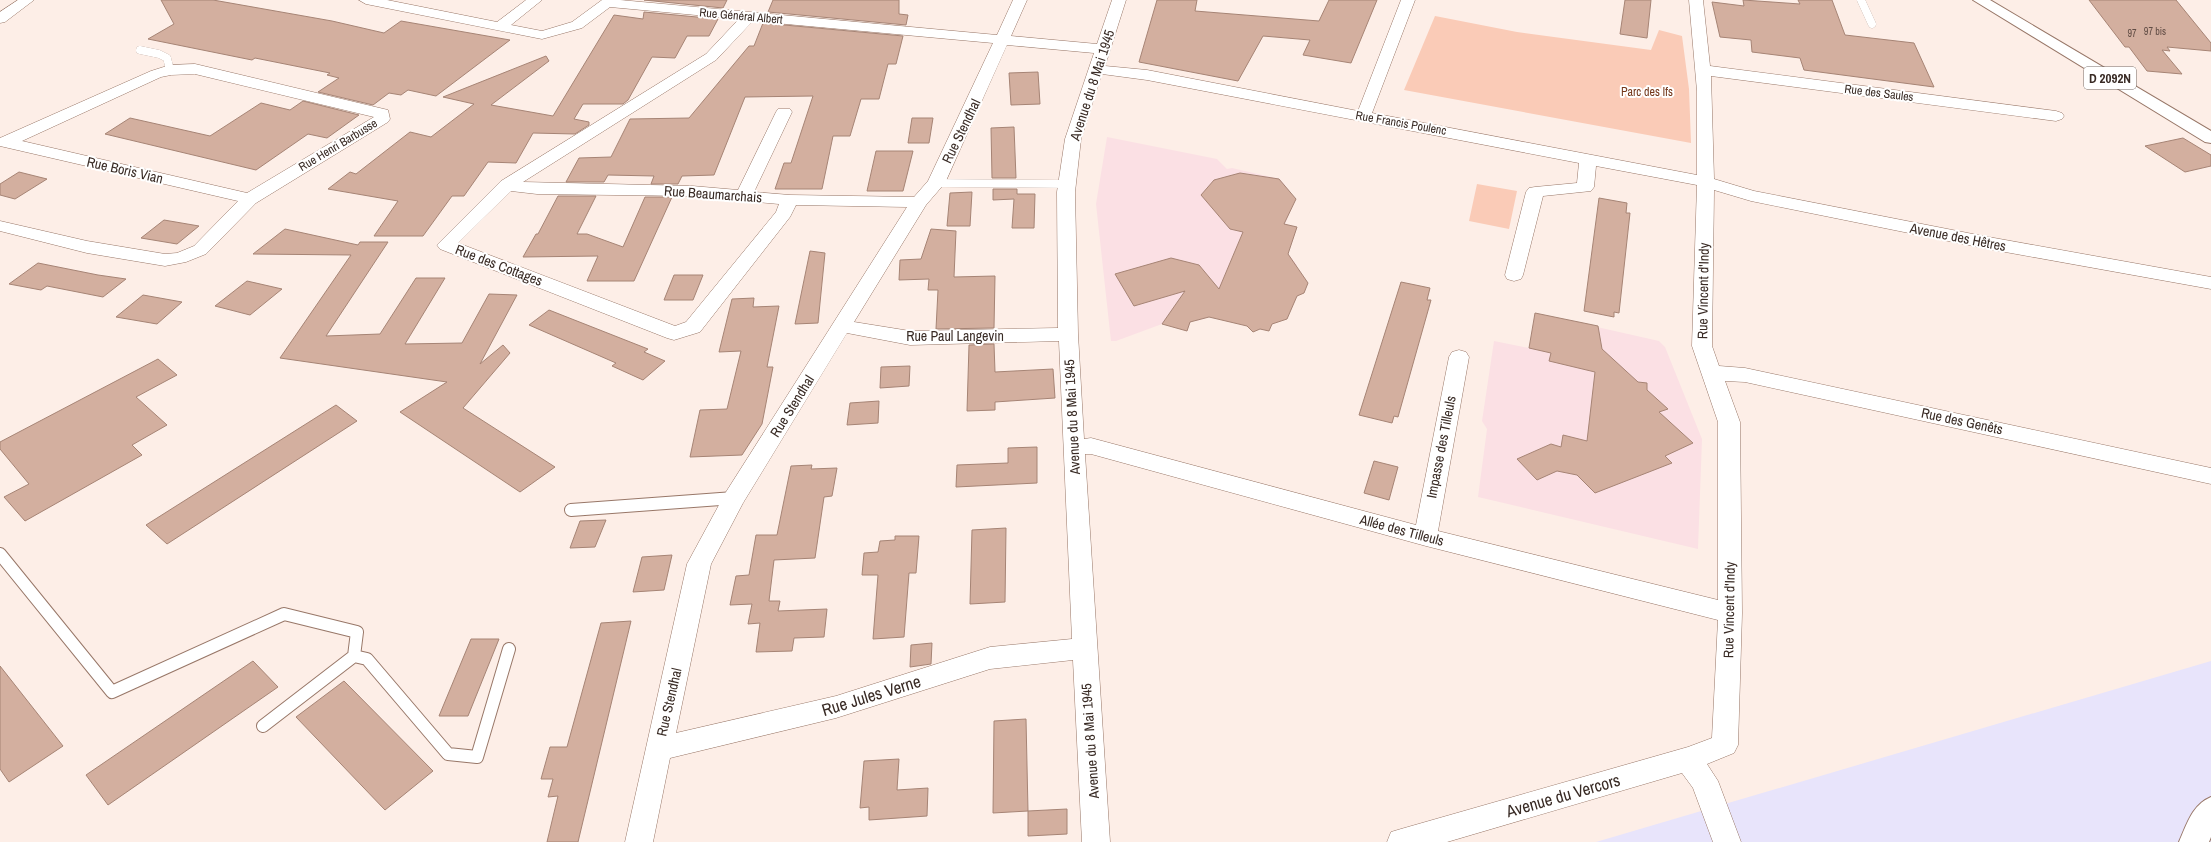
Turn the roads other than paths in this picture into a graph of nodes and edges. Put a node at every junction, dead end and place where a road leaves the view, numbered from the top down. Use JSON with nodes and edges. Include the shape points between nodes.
{"nodes":[{"id":1,"x":27,"y":0,"type":"edge"},
{"id":2,"x":535,"y":0,"type":"edge"},
{"id":3,"x":1020,"y":0,"type":"edge"},
{"id":4,"x":1119,"y":0,"type":"edge"},
{"id":5,"x":1408,"y":0,"type":"edge"},
{"id":6,"x":1696,"y":0,"type":"edge"},
{"id":7,"x":1862,"y":0,"type":"edge"},
{"id":8,"x":1980,"y":0,"type":"edge"},
{"id":9,"x":1993,"y":0,"type":"edge"},
{"id":10,"x":374,"y":1,"type":"edge"},
{"id":11,"x":609,"y":2,"type":"edge"},
{"id":12,"x":749,"y":16,"type":"junction"},
{"id":13,"x":2008,"y":16,"type":"junction"},
{"id":14,"x":0,"y":20,"type":"edge"},
{"id":15,"x":1872,"y":24,"type":"dead end"},
{"id":16,"x":499,"y":27,"type":"junction"},
{"id":17,"x":1002,"y":40,"type":"junction"},
{"id":18,"x":140,"y":50,"type":"dead end"},
{"id":19,"x":1103,"y":50,"type":"junction"},
{"id":20,"x":1096,"y":69,"type":"junction"},
{"id":21,"x":170,"y":70,"type":"junction"},
{"id":22,"x":1703,"y":70,"type":"junction"},
{"id":23,"x":784,"y":112,"type":"dead end"},
{"id":24,"x":2056,"y":116,"type":"dead end"},
{"id":25,"x":1363,"y":117,"type":"junction"},
{"id":26,"x":2211,"y":138,"type":"edge"},
{"id":27,"x":4,"y":142,"type":"edge"},
{"id":28,"x":1588,"y":159,"type":"junction"},
{"id":29,"x":1706,"y":182,"type":"junction"},
{"id":30,"x":936,"y":183,"type":"junction"},
{"id":31,"x":1067,"y":184,"type":"junction"},
{"id":32,"x":508,"y":185,"type":"junction"},
{"id":33,"x":744,"y":195,"type":"junction"},
{"id":34,"x":250,"y":199,"type":"junction"},
{"id":35,"x":790,"y":200,"type":"junction"},
{"id":36,"x":919,"y":202,"type":"junction"},
{"id":37,"x":0,"y":226,"type":"edge"},
{"id":38,"x":1514,"y":275,"type":"dead end"},
{"id":39,"x":2211,"y":283,"type":"edge"},
{"id":40,"x":842,"y":326,"type":"junction"},
{"id":41,"x":1068,"y":334,"type":"junction"},
{"id":42,"x":1459,"y":357,"type":"dead end"},
{"id":43,"x":1712,"y":373,"type":"junction"},
{"id":44,"x":1075,"y":447,"type":"junction"},
{"id":45,"x":2211,"y":476,"type":"edge"},
{"id":46,"x":734,"y":498,"type":"junction"},
{"id":47,"x":571,"y":510,"type":"dead end"},
{"id":48,"x":1426,"y":537,"type":"junction"},
{"id":49,"x":0,"y":554,"type":"edge"},
{"id":50,"x":1730,"y":613,"type":"junction"},
{"id":51,"x":1084,"y":648,"type":"junction"},
{"id":52,"x":510,"y":649,"type":"dead end"},
{"id":53,"x":354,"y":656,"type":"junction"},
{"id":54,"x":263,"y":726,"type":"dead end"},
{"id":55,"x":1725,"y":745,"type":"joint"},
{"id":56,"x":658,"y":749,"type":"junction"},
{"id":57,"x":1688,"y":759,"type":"junction"},
{"id":58,"x":2211,"y":811,"type":"edge"},
{"id":59,"x":639,"y":842,"type":"edge"},
{"id":60,"x":1096,"y":842,"type":"edge"},
{"id":61,"x":1400,"y":842,"type":"edge"},
{"id":62,"x":1727,"y":842,"type":"edge"},
{"id":63,"x":2194,"y":842,"type":"edge"}],
"edges":[{"from":1,"to":14,"type":"street"},
{"from":2,"to":16,"type":"street"},
{"from":3,"to":17,"type":"street","name":"Rue Stendhal"},
{"from":4,"to":19,"type":"street","name":"Avenue du 8 Mai 1945"},
{"from":5,"to":25,"type":"street"},
{"from":6,"to":22,"type":"street","name":"Rue Vincent d'Indy"},
{"from":7,"to":15,"type":"lane"},
{"from":8,"to":13,"type":"main road","number":"D 2092N"},
{"from":9,"to":13,"type":"main road","number":"D 2092N"},
{"from":10,"to":16,"type":"street","name":"Rue Général Albert"},
{"from":11,"to":12,"type":"street","name":"Rue Général Albert"},
{"from":11,"to":16,"type":"street","name":"Rue Général Albert","via":[[577,25],[542,35]]},
{"from":12,"to":17,"type":"street","name":"Rue Général Albert"},
{"from":12,"to":32,"type":"street","name":"Rue des Cottages","via":[[711,56]]},
{"from":13,"to":26,"type":"main road","number":"D 2092N"},
{"from":17,"to":19,"type":"street","name":"Rue Général Albert"},
{"from":17,"to":30,"type":"street","name":"Rue Stendhal"},
{"from":18,"to":21,"type":"lane","via":[[168,58]]},
{"from":19,"to":20,"type":"street","name":"Avenue du 8 Mai 1945"},
{"from":20,"to":25,"type":"street","name":"Rue Francis Poulenc","via":[[1147,75]]},
{"from":20,"to":31,"type":"street","name":"Avenue du 8 Mai 1945","via":[[1073,139]]},
{"from":21,"to":27,"type":"street","name":"Rue Henri Barbusse"},
{"from":21,"to":34,"type":"street","name":"Rue Henri Barbusse","via":[[194,69],[382,113],[382,119]]},
{"from":22,"to":24,"type":"street","name":"Rue des Saules"},
{"from":22,"to":29,"type":"street","name":"Rue Vincent d'Indy"},
{"from":23,"to":33,"type":"street"},
{"from":25,"to":28,"type":"street","name":"Rue Francis Poulenc"},
{"from":27,"to":34,"type":"street","name":"Rue Boris Vian"},
{"from":28,"to":29,"type":"street","name":"Rue Francis Poulenc"},
{"from":28,"to":38,"type":"street","via":[[1585,187],[1535,192]]},
{"from":29,"to":39,"type":"street","name":"Avenue des Hêtres","via":[[1752,196],[1983,242]]},
{"from":29,"to":43,"type":"street","name":"Rue Vincent d'Indy","via":[[1702,346]]},
{"from":30,"to":31,"type":"lane"},
{"from":30,"to":36,"type":"street","name":"Rue Stendhal"},
{"from":31,"to":41,"type":"street","name":"Avenue du 8 Mai 1945"},
{"from":32,"to":33,"type":"street","name":"Rue Beaumarchais","via":[[537,189],[692,190]]},
{"from":32,"to":35,"type":"street","name":"Rue des Cottages","via":[[446,245],[674,333],[693,327],[784,213]]},
{"from":33,"to":35,"type":"street","name":"Rue Beaumarchais"},
{"from":34,"to":37,"type":"street","name":"Rue Henri Barbusse","via":[[200,250],[180,258],[165,260],[87,247]]},
{"from":35,"to":36,"type":"street","name":"Rue Beaumarchais"},
{"from":36,"to":40,"type":"street","name":"Rue Stendhal"},
{"from":40,"to":41,"type":"street","name":"Rue Paul Langevin","via":[[910,338]]},
{"from":40,"to":46,"type":"street","name":"Rue Stendhal"},
{"from":41,"to":44,"type":"street","name":"Avenue du 8 Mai 1945"},
{"from":42,"to":48,"type":"street","name":"Impasse des Tilleuls"},
{"from":43,"to":45,"type":"street","name":"Rue des Genêts","via":[[1745,375]]},
{"from":43,"to":50,"type":"street","name":"Rue Vincent d'Indy","via":[[1729,422]]},
{"from":44,"to":48,"type":"street","name":"Allée des Tilleuls","via":[[1091,446]]},
{"from":44,"to":51,"type":"street","name":"Avenue du 8 Mai 1945"},
{"from":46,"to":47,"type":"lane"},
{"from":46,"to":56,"type":"street","name":"Rue Stendhal","via":[[700,564]]},
{"from":48,"to":50,"type":"street","name":"Allée des Tilleuls"},
{"from":49,"to":53,"type":"lane","via":[[112,692],[284,614],[358,632]]},
{"from":50,"to":55,"type":"street","name":"Rue Vincent d'Indy"},
{"from":51,"to":56,"type":"street","name":"Rue Jules Verne","via":[[990,658],[836,707]]},
{"from":51,"to":60,"type":"street","name":"Avenue du 8 Mai 1945"},
{"from":52,"to":53,"type":"lane","via":[[476,757],[448,754],[367,659]]},
{"from":53,"to":54,"type":"lane"},
{"from":55,"to":57,"type":"street","name":"Avenue du Vercors"},
{"from":56,"to":59,"type":"street","name":"Rue Stendhal"},
{"from":57,"to":61,"type":"street","name":"Avenue du Vercors"},
{"from":57,"to":62,"type":"street","via":[[1704,781]]},
{"from":58,"to":63,"type":"main road"}]}
